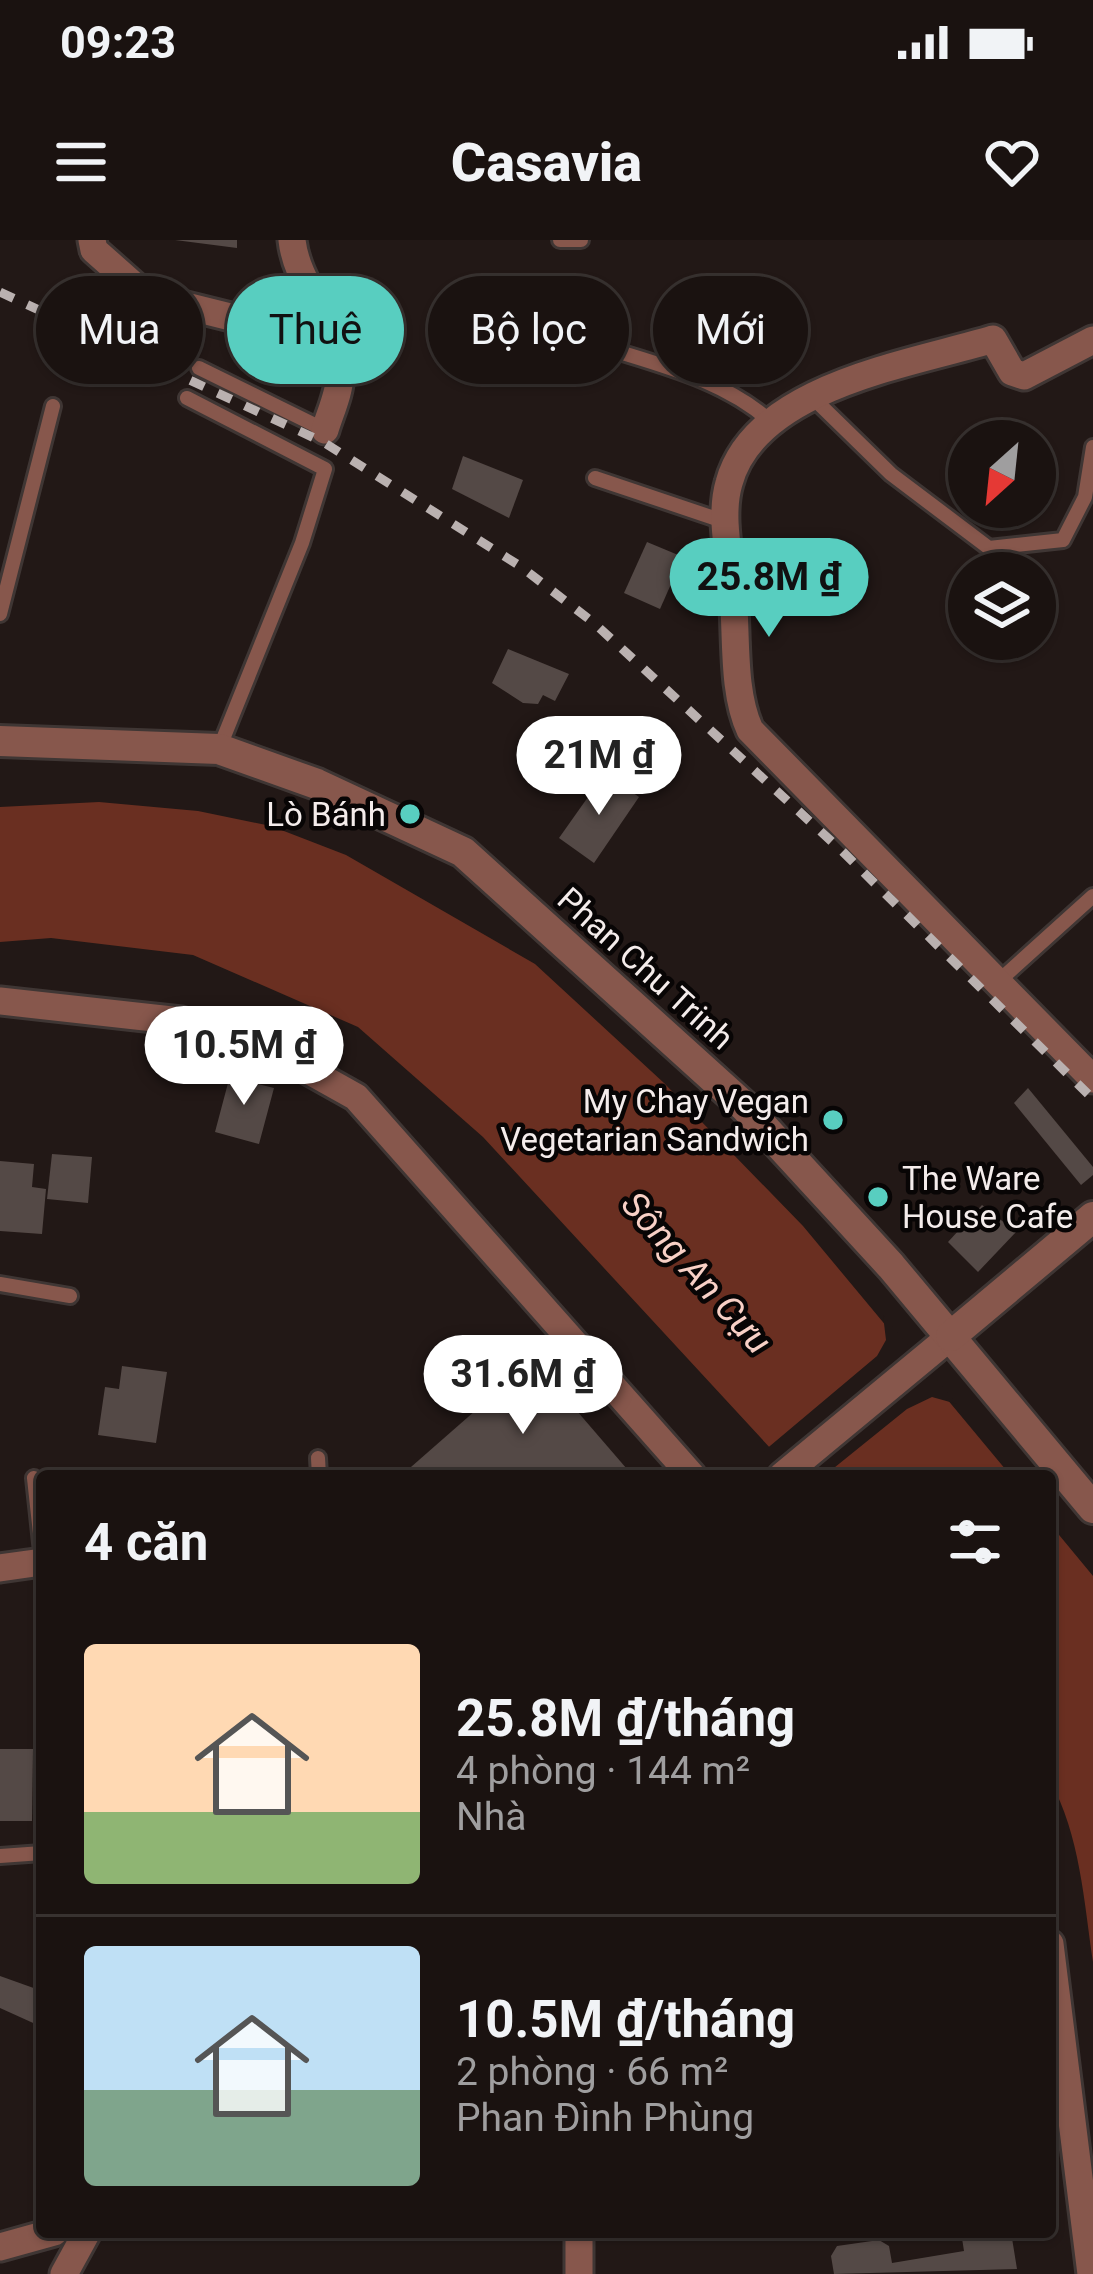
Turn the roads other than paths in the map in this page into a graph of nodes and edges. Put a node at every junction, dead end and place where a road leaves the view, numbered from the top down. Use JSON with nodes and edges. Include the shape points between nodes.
{"nodes":[{"id":1,"x":92,"y":240,"type":"edge"},
{"id":2,"x":292,"y":240,"type":"edge"},
{"id":3,"x":560,"y":240,"type":"edge"},
{"id":4,"x":581,"y":240,"type":"edge"},
{"id":5,"x":300,"y":276,"type":"edge"},
{"id":6,"x":227,"y":316,"type":"edge"},
{"id":7,"x":1093,"y":340,"type":"edge"},
{"id":8,"x":629,"y":355,"type":"edge"},
{"id":9,"x":203,"y":370,"type":"edge"},
{"id":10,"x":338,"y":384,"type":"edge"},
{"id":11,"x":809,"y":394,"type":"junction"},
{"id":12,"x":188,"y":398,"type":"dead end"},
{"id":13,"x":53,"y":406,"type":"dead end"},
{"id":14,"x":771,"y":422,"type":"junction"},
{"id":15,"x":325,"y":430,"type":"joint"},
{"id":16,"x":1093,"y":447,"type":"edge"},
{"id":17,"x":595,"y":478,"type":"dead end"},
{"id":18,"x":726,"y":521,"type":"junction"},
{"id":19,"x":0,"y":614,"type":"edge"},
{"id":20,"x":0,"y":741,"type":"edge"},
{"id":21,"x":219,"y":749,"type":"junction"},
{"id":22,"x":1093,"y":896,"type":"edge"},
{"id":23,"x":1000,"y":980,"type":"junction"},
{"id":24,"x":0,"y":1000,"type":"edge"},
{"id":25,"x":1093,"y":1079,"type":"edge"},
{"id":26,"x":1093,"y":1217,"type":"edge"},
{"id":27,"x":0,"y":1284,"type":"edge"},
{"id":28,"x":70,"y":1297,"type":"dead end"},
{"id":29,"x":950,"y":1336,"type":"junction"},
{"id":30,"x":318,"y":1458,"type":"dead end"},
{"id":31,"x":319,"y":1470,"type":"edge"},
{"id":32,"x":687,"y":1470,"type":"edge"},
{"id":33,"x":789,"y":1470,"type":"edge"},
{"id":34,"x":34,"y":1478,"type":"dead end"},
{"id":35,"x":36,"y":1496,"type":"edge"},
{"id":36,"x":1093,"y":1508,"type":"edge"},
{"id":37,"x":36,"y":1563,"type":"edge"},
{"id":38,"x":0,"y":1568,"type":"edge"},
{"id":39,"x":36,"y":1853,"type":"edge"},
{"id":40,"x":0,"y":1856,"type":"edge"},
{"id":41,"x":1056,"y":1994,"type":"edge"},
{"id":42,"x":36,"y":2237,"type":"edge"},
{"id":43,"x":84,"y":2238,"type":"edge"},
{"id":44,"x":579,"y":2238,"type":"edge"},
{"id":45,"x":0,"y":2247,"type":"edge"},
{"id":46,"x":64,"y":2274,"type":"edge"},
{"id":47,"x":579,"y":2274,"type":"edge"},
{"id":48,"x":1090,"y":2274,"type":"edge"}],
"edges":[{"from":1,"to":6,"type":"street","via":[[146,296]]},
{"from":2,"to":5,"type":"street"},
{"from":3,"to":4,"type":"lane"},
{"from":7,"to":11,"type":"street","via":[[1024,376],[1012,372],[993,339]]},
{"from":8,"to":14,"type":"lane","via":[[748,401]]},
{"from":9,"to":15,"type":"lane"},
{"from":10,"to":15,"type":"street"},
{"from":11,"to":14,"type":"street"},
{"from":11,"to":16,"type":"lane","via":[[892,474],[989,548],[1063,540],[1085,497]]},
{"from":12,"to":21,"type":"lane","via":[[325,469]]},
{"from":13,"to":19,"type":"lane"},
{"from":14,"to":18,"type":"street","via":[[729,482]]},
{"from":17,"to":18,"type":"lane"},
{"from":18,"to":23,"type":"street","via":[[750,730]]},
{"from":20,"to":21,"type":"street","name":"Phan Chu Trinh"},
{"from":21,"to":29,"type":"street","name":"Phan Chu Trinh","via":[[463,852],[745,1107]]},
{"from":22,"to":23,"type":"lane"},
{"from":23,"to":25,"type":"street"},
{"from":24,"to":32,"type":"street","via":[[182,1021],[272,1050],[356,1096]]},
{"from":26,"to":29,"type":"street"},
{"from":27,"to":28,"type":"lane"},
{"from":29,"to":33,"type":"street"},
{"from":29,"to":36,"type":"street","name":"Phan Chu Trinh"},
{"from":30,"to":31,"type":"lane"},
{"from":34,"to":35,"type":"lane"},
{"from":37,"to":38,"type":"street"},
{"from":39,"to":40,"type":"lane"},
{"from":41,"to":48,"type":"street"},
{"from":42,"to":45,"type":"street"},
{"from":43,"to":46,"type":"street"},
{"from":44,"to":47,"type":"street"}]}
